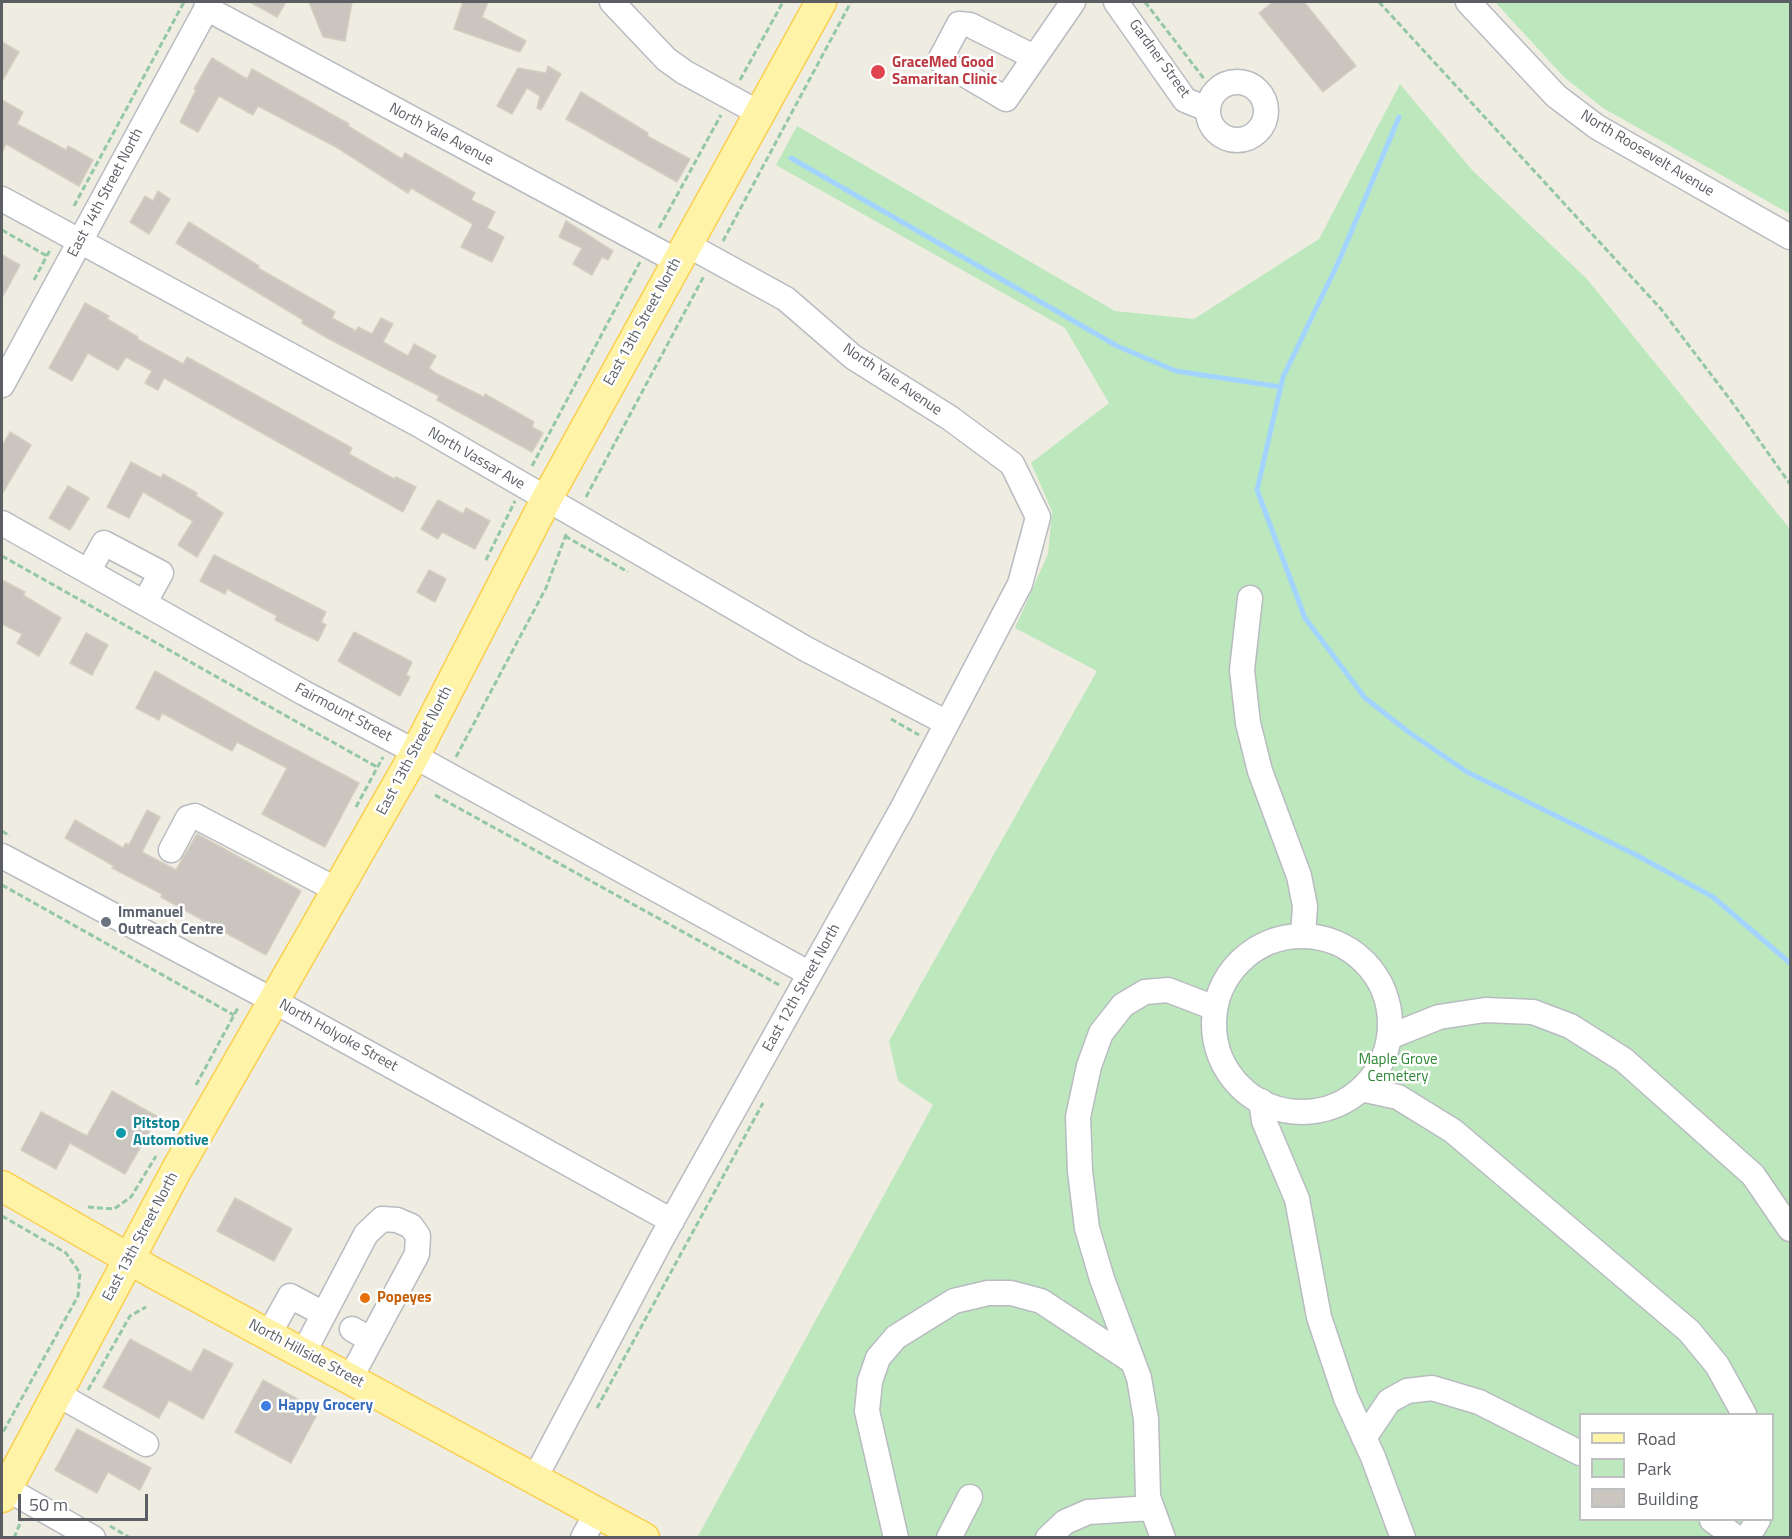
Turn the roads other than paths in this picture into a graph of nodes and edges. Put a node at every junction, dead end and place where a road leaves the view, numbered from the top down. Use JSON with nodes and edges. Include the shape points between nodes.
{"nodes":[{"id":1,"x":612,"y":2,"type":"edge"},
{"id":2,"x":821,"y":2,"type":"edge"},
{"id":3,"x":1073,"y":2,"type":"edge"},
{"id":4,"x":1116,"y":2,"type":"edge"},
{"id":5,"x":1468,"y":2,"type":"edge"},
{"id":6,"x":200,"y":4,"type":"edge"},
{"id":7,"x":1034,"y":57,"type":"dead end"},
{"id":8,"x":1207,"y":109,"type":"dead end"},
{"id":9,"x":759,"y":113,"type":"junction"},
{"id":10,"x":2,"y":199,"type":"edge"},
{"id":11,"x":70,"y":236,"type":"junction"},
{"id":12,"x":1791,"y":237,"type":"edge"},
{"id":13,"x":682,"y":253,"type":"junction"},
{"id":14,"x":2,"y":385,"type":"edge"},
{"id":15,"x":1024,"y":489,"type":"joint"},
{"id":16,"x":534,"y":493,"type":"junction"},
{"id":17,"x":2,"y":523,"type":"edge"},
{"id":18,"x":89,"y":570,"type":"junction"},
{"id":19,"x":1250,"y":598,"type":"dead end"},
{"id":20,"x":145,"y":602,"type":"junction"},
{"id":21,"x":947,"y":723,"type":"junction"},
{"id":22,"x":403,"y":748,"type":"junction"},
{"id":23,"x":171,"y":850,"type":"dead end"},
{"id":24,"x":2,"y":856,"type":"edge"},
{"id":25,"x":339,"y":891,"type":"junction"},
{"id":26,"x":1303,"y":935,"type":"junction"},
{"id":27,"x":810,"y":974,"type":"junction"},
{"id":28,"x":261,"y":994,"type":"junction"},
{"id":29,"x":1215,"y":1008,"type":"junction"},
{"id":30,"x":1386,"y":1048,"type":"junction"},
{"id":31,"x":1361,"y":1089,"type":"junction"},
{"id":32,"x":1261,"y":1101,"type":"junction"},
{"id":33,"x":1417,"y":1108,"type":"junction"},
{"id":34,"x":4,"y":1199,"type":"edge"},
{"id":35,"x":672,"y":1221,"type":"junction"},
{"id":36,"x":1791,"y":1229,"type":"edge"},
{"id":37,"x":130,"y":1259,"type":"junction"},
{"id":38,"x":324,"y":1314,"type":"junction"},
{"id":39,"x":269,"y":1334,"type":"junction"},
{"id":40,"x":304,"y":1352,"type":"junction"},
{"id":41,"x":1132,"y":1361,"type":"junction"},
{"id":42,"x":351,"y":1377,"type":"junction"},
{"id":43,"x":57,"y":1394,"type":"junction"},
{"id":44,"x":1743,"y":1413,"type":"edge"},
{"id":45,"x":1364,"y":1438,"type":"junction"},
{"id":46,"x":146,"y":1444,"type":"dead end"},
{"id":47,"x":1579,"y":1451,"type":"edge"},
{"id":48,"x":535,"y":1478,"type":"junction"},
{"id":49,"x":3,"y":1491,"type":"edge"},
{"id":50,"x":970,"y":1497,"type":"dead end"},
{"id":51,"x":1151,"y":1508,"type":"junction"},
{"id":52,"x":597,"y":1512,"type":"junction"},
{"id":53,"x":1713,"y":1521,"type":"edge"},
{"id":54,"x":1757,"y":1521,"type":"edge"},
{"id":55,"x":93,"y":1538,"type":"edge"},
{"id":56,"x":583,"y":1538,"type":"edge"},
{"id":57,"x":644,"y":1538,"type":"edge"},
{"id":58,"x":896,"y":1538,"type":"edge"},
{"id":59,"x":949,"y":1538,"type":"edge"},
{"id":60,"x":1048,"y":1538,"type":"edge"},
{"id":61,"x":1163,"y":1538,"type":"edge"},
{"id":62,"x":1403,"y":1538,"type":"edge"},
{"id":63,"x":1737,"y":1538,"type":"edge"},
{"id":64,"x":1747,"y":1538,"type":"edge"}],
"edges":[{"from":1,"to":9,"type":"street","via":[[666,60]]},
{"from":2,"to":9,"type":"main road","name":"East 13th Street North"},
{"from":3,"to":7,"type":"street"},
{"from":4,"to":8,"type":"street","name":"Gardner Street","via":[[1185,100]]},
{"from":5,"to":12,"type":"street","name":"North Roosevelt Avenue","via":[[1556,96],[1597,128]]},
{"from":6,"to":11,"type":"street","name":"East 14th Street North"},
{"from":6,"to":13,"type":"street","name":"North Yale Avenue","via":[[649,246]]},
{"from":9,"to":13,"type":"main road","name":"East 13th Street North"},
{"from":10,"to":11,"type":"street","name":"North Vassar Ave"},
{"from":11,"to":14,"type":"street","name":"East 14th Street North"},
{"from":11,"to":16,"type":"street","name":"North Vassar Ave","via":[[403,416]]},
{"from":13,"to":15,"type":"street","name":"North Yale Avenue","via":[[713,259],[786,299],[853,357],[950,418],[1012,464]]},
{"from":13,"to":16,"type":"main road","name":"East 13th Street North"},
{"from":15,"to":21,"type":"street","name":"East 12th Street North","via":[[1038,517],[1020,584]]},
{"from":16,"to":21,"type":"street","name":"North Vassar Ave","via":[[806,649]]},
{"from":16,"to":22,"type":"main road","name":"East 13th Street North"},
{"from":17,"to":18,"type":"street","name":"Fairmount Street"},
{"from":18,"to":20,"type":"street","name":"Fairmount Street"},
{"from":18,"to":20,"type":"street","via":[[104,543],[161,573]]},
{"from":19,"to":26,"type":"street","via":[[1242,670],[1248,723],[1260,771],[1299,876],[1305,906]]},
{"from":20,"to":22,"type":"street","name":"Fairmount Street"},
{"from":21,"to":27,"type":"street","name":"East 12th Street North"},
{"from":22,"to":25,"type":"main road","name":"East 13th Street North"},
{"from":22,"to":27,"type":"street","name":"Fairmount Street"},
{"from":23,"to":25,"type":"street","via":[[188,818],[195,816]]},
{"from":24,"to":28,"type":"street","name":"North Holyoke Street"},
{"from":25,"to":28,"type":"main road","name":"East 13th Street North"},
{"from":26,"to":29,"type":"street","via":[[1272,940],[1246,955],[1226,979]]},
{"from":26,"to":30,"type":"street","via":[[1330,939],[1355,952],[1375,972],[1387,998],[1391,1026]]},
{"from":27,"to":35,"type":"street","name":"East 12th Street North"},
{"from":28,"to":35,"type":"street","name":"North Holyoke Street"},
{"from":28,"to":37,"type":"main road","name":"East 13th Street North"},
{"from":29,"to":32,"type":"street","via":[[1215,1039],[1225,1068],[1245,1091]]},
{"from":29,"to":41,"type":"street","via":[[1168,990],[1145,992],[1123,1005],[1101,1033],[1089,1066],[1078,1117],[1088,1228]]},
{"from":30,"to":31,"type":"street","via":[[1372,1078]]},
{"from":30,"to":33,"type":"street","via":[[1402,1090]]},
{"from":30,"to":36,"type":"street","via":[[1439,1017],[1485,1010],[1533,1012],[1570,1026],[1624,1060],[1753,1175]]},
{"from":31,"to":32,"type":"street","via":[[1326,1109],[1299,1112]]},
{"from":31,"to":33,"type":"street","via":[[1398,1097]]},
{"from":32,"to":45,"type":"street","via":[[1264,1121],[1297,1199],[1319,1317]]},
{"from":33,"to":44,"type":"street","via":[[1453,1131],[1689,1331],[1717,1365]]},
{"from":34,"to":37,"type":"main road","name":"North Hillside Street"},
{"from":35,"to":48,"type":"street","name":"East 12th Street North"},
{"from":37,"to":39,"type":"main road","name":"North Hillside Street"},
{"from":37,"to":43,"type":"main road","name":"East 13th Street North"},
{"from":38,"to":39,"type":"street","via":[[290,1296]]},
{"from":38,"to":40,"type":"street"},
{"from":38,"to":42,"type":"street","via":[[366,1234],[382,1219],[411,1226],[418,1236],[417,1254],[361,1334]]},
{"from":39,"to":40,"type":"main road","name":"North Hillside Street"},
{"from":40,"to":42,"type":"main road","name":"North Hillside Street"},
{"from":41,"to":51,"type":"street","via":[[1146,1419]]},
{"from":41,"to":58,"type":"street","via":[[1041,1301],[1011,1293],[988,1293],[954,1301],[896,1337],[878,1358],[870,1381],[867,1411]]},
{"from":42,"to":48,"type":"main road","name":"North Hillside Street"},
{"from":43,"to":46,"type":"street"},
{"from":43,"to":49,"type":"main road","name":"East 13th Street North"},
{"from":45,"to":47,"type":"street","via":[[1389,1401],[1407,1391],[1432,1388],[1479,1402]]},
{"from":45,"to":62,"type":"street"},
{"from":48,"to":52,"type":"main road","name":"North Hillside Street"},
{"from":49,"to":55,"type":"street"},
{"from":50,"to":59,"type":"street"},
{"from":51,"to":60,"type":"street","via":[[1088,1512],[1065,1522]]},
{"from":51,"to":61,"type":"street"},
{"from":52,"to":56,"type":"street"},
{"from":52,"to":57,"type":"main road","name":"North Hillside Street"},
{"from":53,"to":63,"type":"street"},
{"from":54,"to":64,"type":"street"}]}
